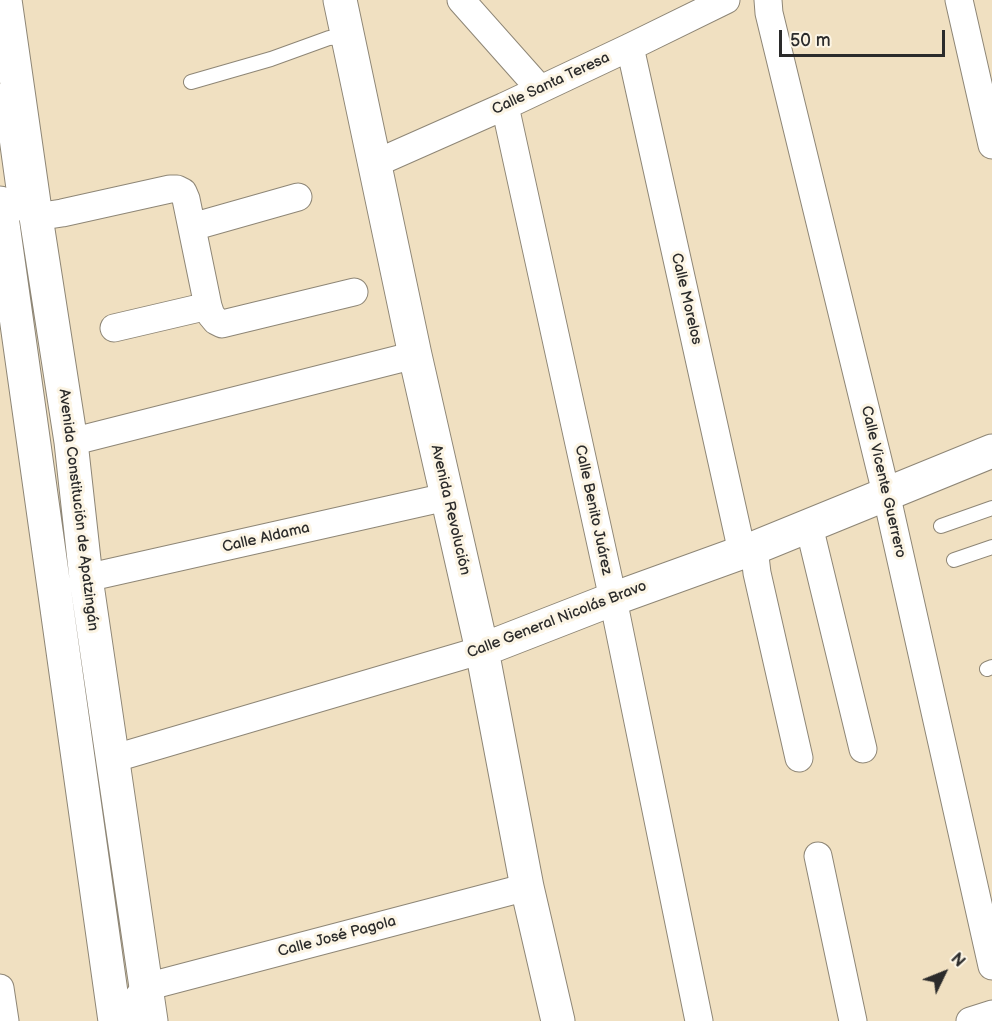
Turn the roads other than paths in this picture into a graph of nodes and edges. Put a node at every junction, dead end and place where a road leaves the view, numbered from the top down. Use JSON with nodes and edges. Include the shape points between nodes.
{"nodes":[{"id":1,"x":5,"y":0,"type":"edge"},
{"id":2,"x":340,"y":0,"type":"edge"},
{"id":3,"x":461,"y":0,"type":"edge"},
{"id":4,"x":726,"y":0,"type":"edge"},
{"id":5,"x":768,"y":0,"type":"edge"},
{"id":6,"x":959,"y":0,"type":"edge"},
{"id":7,"x":347,"y":37,"type":"junction"},
{"id":8,"x":630,"y":47,"type":"junction"},
{"id":9,"x":191,"y":82,"type":"dead end"},
{"id":10,"x":540,"y":89,"type":"junction"},
{"id":11,"x":0,"y":91,"type":"edge"},
{"id":12,"x":505,"y":106,"type":"junction"},
{"id":13,"x":992,"y":145,"type":"edge"},
{"id":14,"x":374,"y":164,"type":"junction"},
{"id":15,"x":298,"y":197,"type":"dead end"},
{"id":16,"x":0,"y":203,"type":"edge"},
{"id":17,"x":28,"y":224,"type":"junction"},
{"id":18,"x":192,"y":227,"type":"junction"},
{"id":19,"x":354,"y":292,"type":"dead end"},
{"id":20,"x":6,"y":299,"type":"edge"},
{"id":21,"x":208,"y":306,"type":"junction"},
{"id":22,"x":114,"y":328,"type":"dead end"},
{"id":23,"x":415,"y":355,"type":"junction"},
{"id":24,"x":71,"y":442,"type":"junction"},
{"id":25,"x":992,"y":451,"type":"edge"},
{"id":26,"x":886,"y":493,"type":"junction"},
{"id":27,"x":446,"y":497,"type":"junction"},
{"id":28,"x":992,"y":507,"type":"edge"},
{"id":29,"x":809,"y":526,"type":"junction"},
{"id":30,"x":941,"y":526,"type":"dead end"},
{"id":31,"x":992,"y":547,"type":"edge"},
{"id":32,"x":748,"y":550,"type":"junction"},
{"id":33,"x":954,"y":560,"type":"dead end"},
{"id":34,"x":86,"y":579,"type":"junction"},
{"id":35,"x":613,"y":599,"type":"junction"},
{"id":36,"x":483,"y":650,"type":"junction"},
{"id":37,"x":863,"y":749,"type":"dead end"},
{"id":38,"x":799,"y":758,"type":"dead end"},
{"id":39,"x":112,"y":759,"type":"junction"},
{"id":40,"x":818,"y":856,"type":"dead end"},
{"id":41,"x":527,"y":887,"type":"junction"},
{"id":42,"x":992,"y":966,"type":"edge"},
{"id":43,"x":0,"y":988,"type":"edge"},
{"id":44,"x":131,"y":1009,"type":"edge"},
{"id":45,"x":992,"y":1014,"type":"edge"},
{"id":46,"x":555,"y":1020,"type":"edge"},
{"id":47,"x":5,"y":1021,"type":"edge"},
{"id":48,"x":699,"y":1021,"type":"edge"},
{"id":49,"x":853,"y":1021,"type":"edge"},
{"id":50,"x":970,"y":1021,"type":"edge"}],
"edges":[{"from":1,"to":17,"type":"street","name":"Avenida Constitución de Apatzingán"},
{"from":2,"to":7,"type":"street","name":"Avenida Revolución"},
{"from":3,"to":10,"type":"street"},
{"from":4,"to":8,"type":"street","name":"Calle Santa Teresa"},
{"from":5,"to":26,"type":"street","name":"Calle Vicente Guerrero"},
{"from":6,"to":13,"type":"street"},
{"from":7,"to":9,"type":"lane","via":[[329,38]]},
{"from":7,"to":14,"type":"street","name":"Avenida Revolución"},
{"from":8,"to":10,"type":"street","name":"Calle Santa Teresa"},
{"from":8,"to":32,"type":"street","name":"Calle Morelos"},
{"from":10,"to":12,"type":"street","name":"Calle Santa Teresa"},
{"from":11,"to":17,"type":"lane","name":"Avenida Constitución de Apatzingán"},
{"from":12,"to":14,"type":"street","name":"Calle Santa Teresa"},
{"from":12,"to":35,"type":"street","name":"Calle Benito Juárez"},
{"from":14,"to":23,"type":"street","name":"Avenida Revolución"},
{"from":15,"to":18,"type":"street"},
{"from":16,"to":20,"type":"street"},
{"from":17,"to":18,"type":"street","via":[[177,189],[186,199]]},
{"from":17,"to":24,"type":"street","name":"Avenida Constitución de Apatzingán"},
{"from":18,"to":21,"type":"street"},
{"from":19,"to":21,"type":"street","via":[[222,324],[211,315]]},
{"from":20,"to":44,"type":"street"},
{"from":21,"to":22,"type":"street"},
{"from":23,"to":24,"type":"street"},
{"from":23,"to":27,"type":"street","name":"Avenida Revolución"},
{"from":24,"to":34,"type":"street","name":"Avenida Constitución de Apatzingán"},
{"from":25,"to":26,"type":"street","name":"Calle General Nicolás Bravo"},
{"from":26,"to":29,"type":"street","name":"Calle General Nicolás Bravo"},
{"from":26,"to":42,"type":"street","name":"Calle Vicente Guerrero"},
{"from":27,"to":34,"type":"street","name":"Calle Aldama"},
{"from":27,"to":36,"type":"street","name":"Avenida Revolución"},
{"from":28,"to":30,"type":"lane"},
{"from":29,"to":32,"type":"street","name":"Calle General Nicolás Bravo"},
{"from":29,"to":37,"type":"street"},
{"from":31,"to":33,"type":"lane"},
{"from":32,"to":35,"type":"street","name":"Calle General Nicolás Bravo"},
{"from":32,"to":38,"type":"street","name":"Calle Morelos","via":[[757,573]]},
{"from":34,"to":39,"type":"street","name":"Avenida Constitución de Apatzingán"},
{"from":35,"to":36,"type":"street","name":"Calle General Nicolás Bravo"},
{"from":35,"to":48,"type":"street","name":"Calle Benito Juárez"},
{"from":36,"to":39,"type":"street","name":"Calle General Nicolás Bravo"},
{"from":36,"to":41,"type":"street","name":"Avenida Revolución"},
{"from":39,"to":44,"type":"street","name":"Avenida Constitución de Apatzingán"},
{"from":40,"to":49,"type":"street"},
{"from":41,"to":44,"type":"street","name":"Calle José Pagola"},
{"from":41,"to":46,"type":"street","name":"Avenida Revolución"},
{"from":43,"to":47,"type":"street"},
{"from":45,"to":50,"type":"street"}]}
